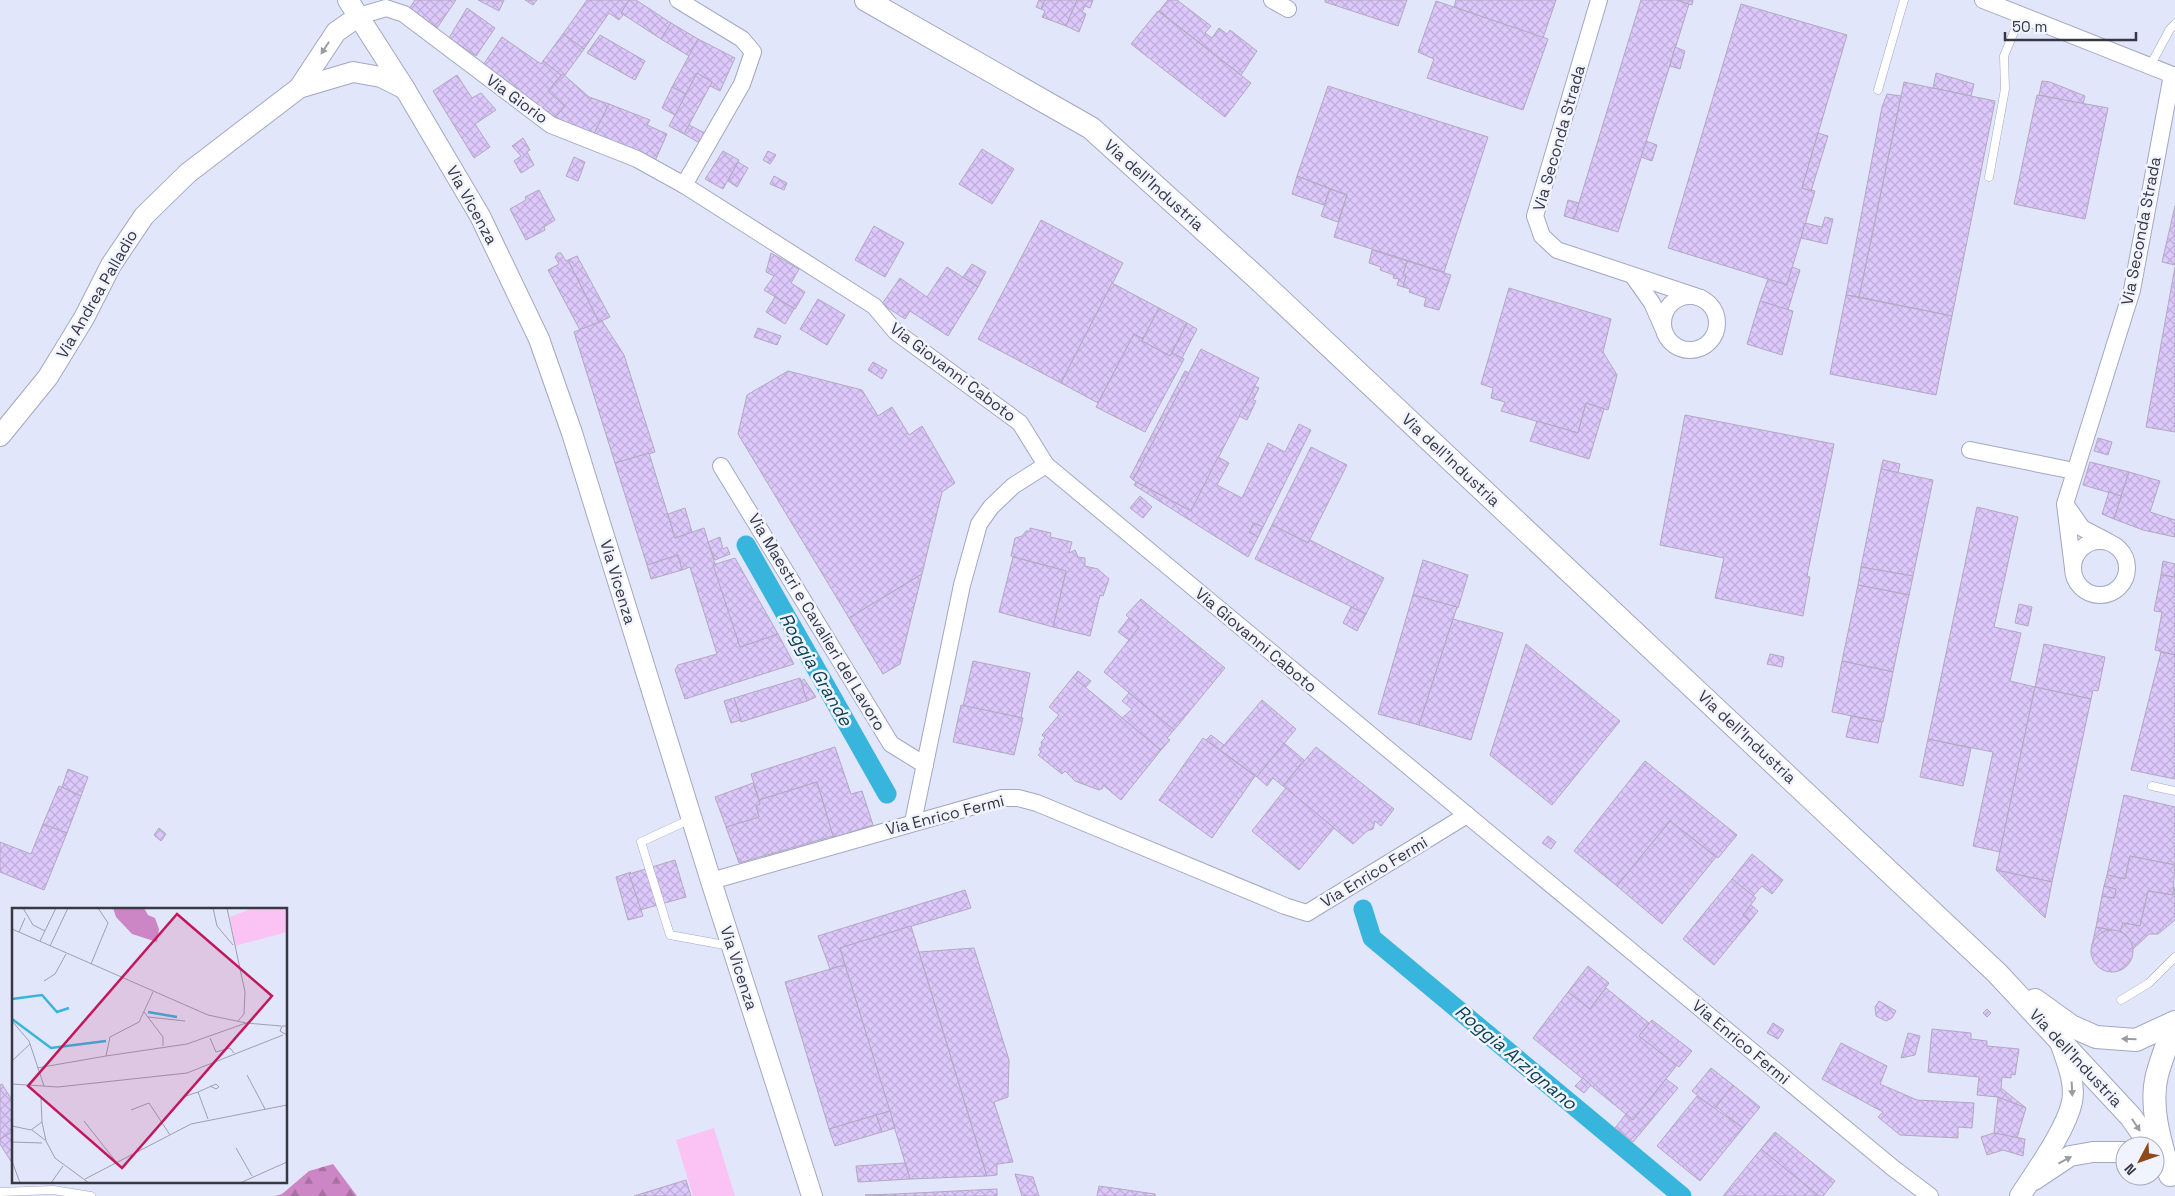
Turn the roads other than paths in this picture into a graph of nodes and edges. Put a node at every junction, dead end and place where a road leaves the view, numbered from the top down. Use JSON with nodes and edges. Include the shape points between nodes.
{"nodes":[{"id":1,"x":678,"y":0,"type":"edge"},
{"id":2,"x":866,"y":0,"type":"edge"},
{"id":3,"x":1272,"y":0,"type":"edge"},
{"id":4,"x":1599,"y":0,"type":"edge"},
{"id":5,"x":1904,"y":0,"type":"edge"},
{"id":6,"x":1983,"y":0,"type":"edge"},
{"id":7,"x":354,"y":8,"type":"edge"},
{"id":8,"x":1288,"y":9,"type":"dead end"},
{"id":9,"x":2021,"y":15,"type":"junction"},
{"id":10,"x":2175,"y":24,"type":"edge"},
{"id":11,"x":379,"y":47,"type":"junction"},
{"id":12,"x":2150,"y":66,"type":"junction"},
{"id":13,"x":353,"y":72,"type":"junction"},
{"id":14,"x":2173,"y":75,"type":"edge"},
{"id":15,"x":300,"y":88,"type":"junction"},
{"id":16,"x":405,"y":89,"type":"junction"},
{"id":17,"x":1878,"y":90,"type":"dead end"},
{"id":18,"x":1989,"y":177,"type":"dead end"},
{"id":19,"x":684,"y":185,"type":"junction"},
{"id":20,"x":1633,"y":276,"type":"junction"},
{"id":21,"x":1701,"y":298,"type":"junction"},
{"id":22,"x":874,"y":306,"type":"joint"},
{"id":23,"x":1664,"y":332,"type":"junction"},
{"id":24,"x":0,"y":436,"type":"edge"},
{"id":25,"x":1970,"y":450,"type":"dead end"},
{"id":26,"x":1046,"y":465,"type":"junction"},
{"id":27,"x":721,"y":466,"type":"dead end"},
{"id":28,"x":2074,"y":471,"type":"junction"},
{"id":29,"x":2065,"y":504,"type":"junction"},
{"id":30,"x":2111,"y":543,"type":"junction"},
{"id":31,"x":2072,"y":568,"type":"junction"},
{"id":32,"x":925,"y":765,"type":"junction"},
{"id":33,"x":2152,"y":786,"type":"dead end"},
{"id":34,"x":2175,"y":791,"type":"edge"},
{"id":35,"x":1467,"y":815,"type":"junction"},
{"id":36,"x":691,"y":819,"type":"junction"},
{"id":37,"x":913,"y":822,"type":"junction"},
{"id":38,"x":710,"y":881,"type":"junction"},
{"id":39,"x":732,"y":946,"type":"junction"},
{"id":40,"x":2175,"y":957,"type":"edge"},
{"id":41,"x":1997,"y":973,"type":"junction"},
{"id":42,"x":2121,"y":1000,"type":"dead end"},
{"id":43,"x":2175,"y":1022,"type":"edge"},
{"id":44,"x":2060,"y":1042,"type":"junction"},
{"id":45,"x":2143,"y":1136,"type":"edge"},
{"id":46,"x":2115,"y":1152,"type":"edge"},
{"id":47,"x":2167,"y":1174,"type":"edge"},
{"id":48,"x":0,"y":1192,"type":"edge"},
{"id":49,"x":2022,"y":1192,"type":"edge"},
{"id":50,"x":91,"y":1196,"type":"edge"},
{"id":51,"x":812,"y":1196,"type":"edge"},
{"id":52,"x":1930,"y":1196,"type":"edge"}],
"edges":[{"from":1,"to":19,"type":"street","via":[[742,39],[753,52],[742,84]]},
{"from":2,"to":41,"type":"main road","name":"Via dell'Industria","via":[[1091,128],[1257,278]]},
{"from":3,"to":8,"type":"street"},
{"from":4,"to":20,"type":"street","name":"Via Seconda Strada","via":[[1535,216],[1542,236],[1557,250]]},
{"from":5,"to":17,"type":"lane"},
{"from":6,"to":9,"type":"street","name":"Via Seconda Strada"},
{"from":7,"to":11,"type":"street","name":"Via Vicenza"},
{"from":7,"to":15,"type":"street","one_way":true},
{"from":7,"to":19,"type":"street","name":"Via Giorio","via":[[386,8],[404,14],[551,125],[637,159]]},
{"from":9,"to":12,"type":"street","name":"Via Seconda Strada"},
{"from":9,"to":18,"type":"lane","via":[[2004,56],[2005,89]]},
{"from":10,"to":12,"type":"lane"},
{"from":11,"to":13,"type":"street"},
{"from":11,"to":16,"type":"street","name":"Via Vicenza"},
{"from":12,"to":14,"type":"street","name":"Via Seconda Strada"},
{"from":13,"to":15,"type":"street"},
{"from":13,"to":16,"type":"street","via":[[382,77]]},
{"from":14,"to":28,"type":"street","name":"Via Seconda Strada","via":[[2132,290]]},
{"from":15,"to":24,"type":"street","name":"Via Andrea Palladio","via":[[188,173],[144,216],[111,265],[48,377]]},
{"from":16,"to":36,"type":"street","name":"Via Vicenza","via":[[480,216],[539,339],[572,432]]},
{"from":19,"to":22,"type":"street","name":"Via Giorio"},
{"from":20,"to":21,"type":"street","name":"Via Seconda Strada"},
{"from":20,"to":23,"type":"street","via":[[1652,303]]},
{"from":21,"to":23,"type":"street","via":[[1684,296],[1669,306],[1664,314]]},
{"from":21,"to":23,"type":"street","via":[[1714,309],[1716,318],[1717,326],[1710,342],[1694,350],[1685,349],[1669,340]]},
{"from":22,"to":26,"type":"street","name":"Via Giovanni Caboto","via":[[896,332],[1020,423]]},
{"from":25,"to":28,"type":"street"},
{"from":26,"to":32,"type":"street","via":[[1013,486],[990,507],[979,524],[962,585]]},
{"from":26,"to":35,"type":"street","name":"Via Giovanni Caboto"},
{"from":27,"to":32,"type":"street","name":"Via Maestri e Cavalieri del Lavoro","via":[[891,744]]},
{"from":28,"to":29,"type":"street","name":"Via Seconda Strada"},
{"from":29,"to":30,"type":"street","name":"Via Seconda Strada","via":[[2082,528]]},
{"from":29,"to":31,"type":"street","name":"Via Seconda Strada"},
{"from":30,"to":31,"type":"street","via":[[2102,540],[2086,544],[2074,559]]},
{"from":30,"to":31,"type":"street","name":"Via Seconda Strada","via":[[2124,554],[2127,571],[2120,587],[2113,592],[2104,595],[2086,591],[2074,577]]},
{"from":32,"to":37,"type":"street"},
{"from":33,"to":34,"type":"lane"},
{"from":35,"to":37,"type":"street","name":"Via Enrico Fermi","via":[[1307,912],[1018,798],[1002,798]]},
{"from":35,"to":52,"type":"street","name":"Via Enrico Fermi","via":[[1892,1168]]},
{"from":36,"to":38,"type":"street","name":"Via Vicenza"},
{"from":36,"to":39,"type":"lane","via":[[641,842],[670,935]]},
{"from":37,"to":38,"type":"street","name":"Via Enrico Fermi"},
{"from":38,"to":39,"type":"street","name":"Via Vicenza"},
{"from":39,"to":51,"type":"street","name":"Via Vicenza"},
{"from":40,"to":42,"type":"lane","via":[[2149,983]]},
{"from":43,"to":41,"type":"main road","name":"Via dell'Industria","one_way":true,"via":[[2136,1040],[2096,1037],[2071,1026]]},
{"from":41,"to":44,"type":"main road","name":"Via dell'Industria"},
{"from":43,"to":47,"type":"main road","name":"Via dell'Industria","via":[[2156,1076],[2155,1118]]},
{"from":44,"to":45,"type":"main road","name":"Via dell'Industria","one_way":true,"via":[[2131,1117]]},
{"from":44,"to":49,"type":"street","one_way":true,"via":[[2071,1077],[2073,1100],[2065,1122]]},
{"from":49,"to":46,"type":"street","one_way":true,"via":[[2070,1156]]},
{"from":48,"to":50,"type":"lane","via":[[53,1190]]}]}
